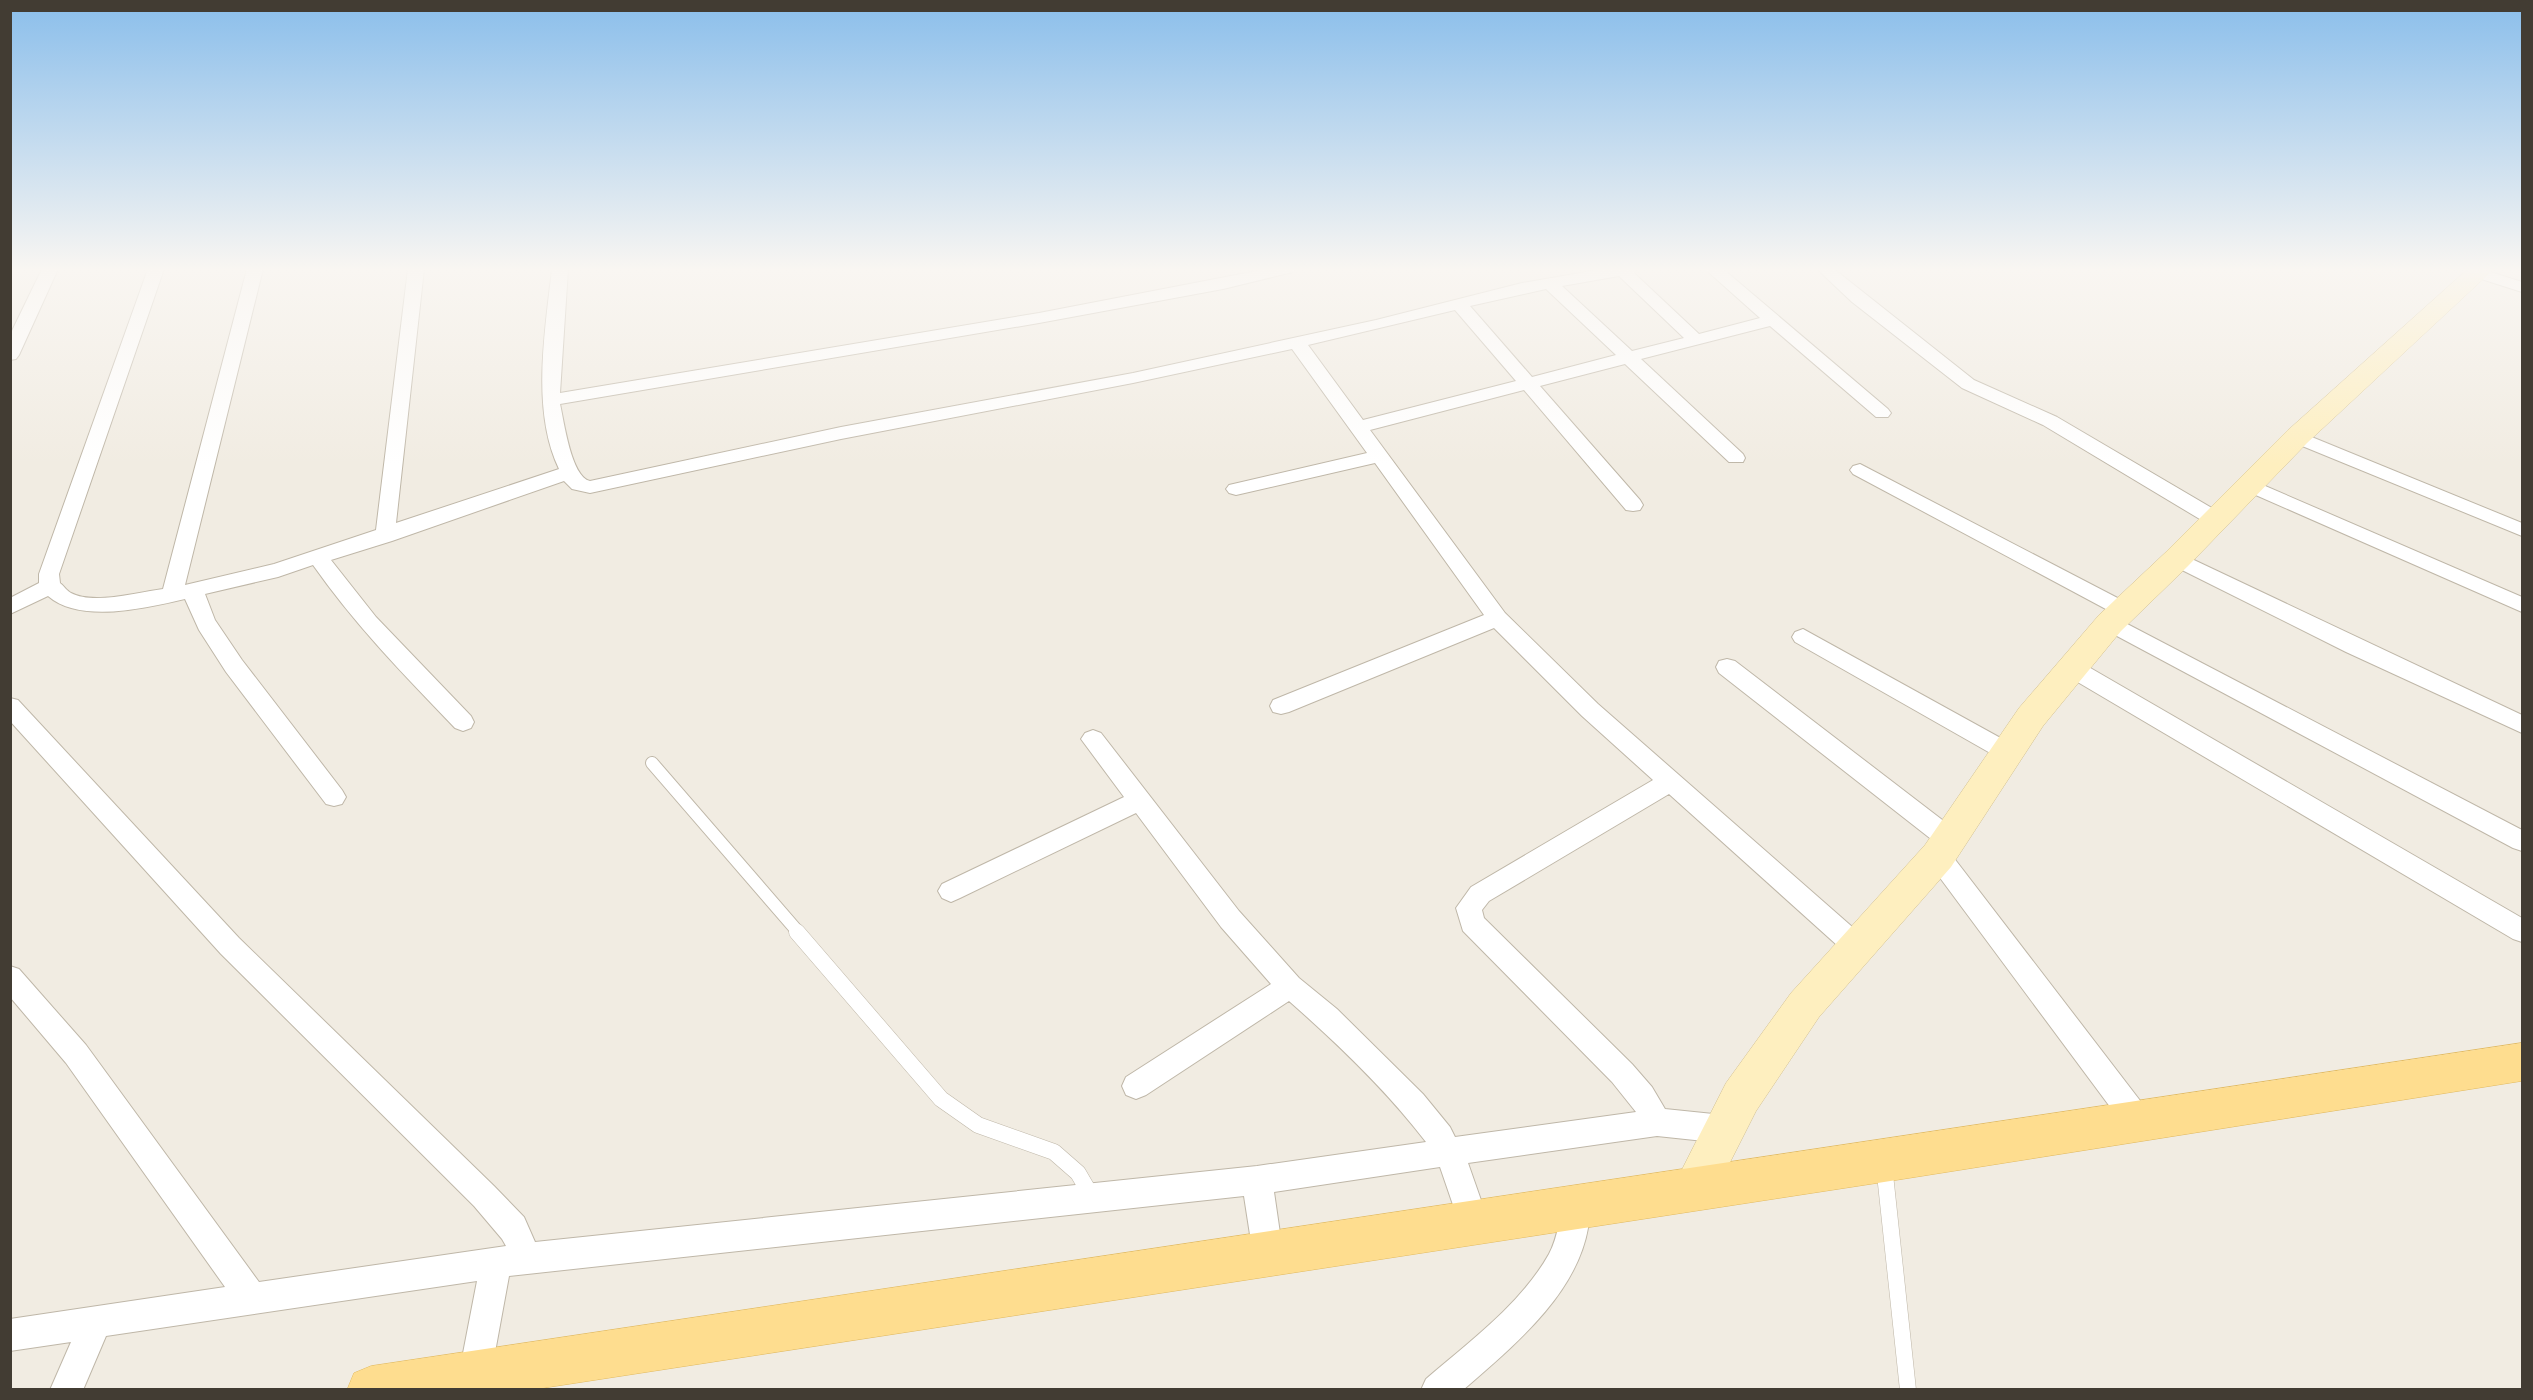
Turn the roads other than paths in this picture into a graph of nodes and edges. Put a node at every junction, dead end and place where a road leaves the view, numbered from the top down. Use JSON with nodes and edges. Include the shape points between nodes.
{"nodes":[{"id":1,"x":20,"y":334,"type":"edge"},
{"id":2,"x":133,"y":334,"type":"edge"},
{"id":3,"x":240,"y":334,"type":"edge"},
{"id":4,"x":408,"y":334,"type":"edge"},
{"id":5,"x":555,"y":334,"type":"edge"},
{"id":6,"x":942,"y":334,"type":"edge"},
{"id":7,"x":1336,"y":334,"type":"edge"},
{"id":8,"x":1484,"y":334,"type":"edge"},
{"id":9,"x":1603,"y":334,"type":"edge"},
{"id":10,"x":1690,"y":334,"type":"edge"},
{"id":11,"x":1718,"y":334,"type":"edge"},
{"id":12,"x":1790,"y":334,"type":"edge"},
{"id":13,"x":1904,"y":334,"type":"edge"},
{"id":14,"x":2410,"y":334,"type":"edge"},
{"id":15,"x":1696,"y":340,"type":"junction"},
{"id":16,"x":1297,"y":343,"type":"junction"},
{"id":17,"x":10,"y":355,"type":"edge"},
{"id":18,"x":1628,"y":358,"type":"junction"},
{"id":19,"x":1526,"y":384,"type":"junction"},
{"id":20,"x":550,"y":400,"type":"junction"},
{"id":21,"x":1882,"y":413,"type":"dead end"},
{"id":22,"x":1358,"y":427,"type":"junction"},
{"id":23,"x":2297,"y":437,"type":"junction"},
{"id":24,"x":1380,"y":456,"type":"junction"},
{"id":25,"x":1736,"y":458,"type":"dead end"},
{"id":26,"x":1860,"y":470,"type":"dead end"},
{"id":27,"x":570,"y":472,"type":"junction"},
{"id":28,"x":2249,"y":485,"type":"junction"},
{"id":29,"x":1236,"y":489,"type":"dead end"},
{"id":30,"x":1633,"y":505,"type":"dead end"},
{"id":31,"x":2215,"y":519,"type":"junction"},
{"id":32,"x":2523,"y":530,"type":"edge"},
{"id":33,"x":385,"y":536,"type":"junction"},
{"id":34,"x":318,"y":557,"type":"junction"},
{"id":35,"x":2177,"y":559,"type":"junction"},
{"id":36,"x":50,"y":586,"type":"junction"},
{"id":37,"x":183,"y":592,"type":"junction"},
{"id":38,"x":2523,"y":605,"type":"edge"},
{"id":39,"x":10,"y":607,"type":"edge"},
{"id":40,"x":2117,"y":616,"type":"junction"},
{"id":41,"x":1497,"y":618,"type":"junction"},
{"id":42,"x":1803,"y":637,"type":"dead end"},
{"id":43,"x":1727,"y":667,"type":"dead end"},
{"id":44,"x":2072,"y":668,"type":"junction"},
{"id":45,"x":10,"y":706,"type":"edge"},
{"id":46,"x":1281,"y":706,"type":"dead end"},
{"id":47,"x":463,"y":722,"type":"dead end"},
{"id":48,"x":2523,"y":724,"type":"edge"},
{"id":49,"x":1093,"y":740,"type":"dead end"},
{"id":50,"x":2007,"y":752,"type":"junction"},
{"id":51,"x":652,"y":763,"type":"dead end"},
{"id":52,"x":1670,"y":782,"type":"junction"},
{"id":53,"x":334,"y":797,"type":"dead end"},
{"id":54,"x":1140,"y":800,"type":"junction"},
{"id":55,"x":2523,"y":841,"type":"edge"},
{"id":56,"x":1944,"y":847,"type":"junction"},
{"id":57,"x":951,"y":891,"type":"dead end"},
{"id":58,"x":2523,"y":931,"type":"edge"},
{"id":59,"x":1857,"y":947,"type":"junction"},
{"id":60,"x":10,"y":977,"type":"edge"},
{"id":61,"x":1290,"y":986,"type":"junction"},
{"id":62,"x":2523,"y":1062,"type":"edge"},
{"id":63,"x":1136,"y":1086,"type":"dead end"},
{"id":64,"x":2138,"y":1121,"type":"junction"},
{"id":65,"x":1657,"y":1122,"type":"junction"},
{"id":66,"x":1723,"y":1129,"type":"junction"},
{"id":67,"x":1448,"y":1151,"type":"junction"},
{"id":68,"x":1884,"y":1161,"type":"junction"},
{"id":69,"x":1257,"y":1180,"type":"junction"},
{"id":70,"x":1694,"y":1190,"type":"junction"},
{"id":71,"x":1093,"y":1198,"type":"junction"},
{"id":72,"x":1577,"y":1207,"type":"junction"},
{"id":73,"x":1474,"y":1222,"type":"junction"},
{"id":74,"x":1268,"y":1254,"type":"junction"},
{"id":75,"x":527,"y":1258,"type":"junction"},
{"id":76,"x":496,"y":1262,"type":"junction"},
{"id":77,"x":252,"y":1299,"type":"junction"},
{"id":78,"x":96,"y":1322,"type":"junction"},
{"id":79,"x":10,"y":1335,"type":"edge"},
{"id":80,"x":475,"y":1374,"type":"junction"},
{"id":81,"x":66,"y":1389,"type":"edge"},
{"id":82,"x":370,"y":1389,"type":"edge"},
{"id":83,"x":1437,"y":1389,"type":"edge"},
{"id":84,"x":1908,"y":1389,"type":"edge"}],
"edges":[{"from":1,"to":17,"type":"street"},
{"from":2,"to":36,"type":"street","via":[[49,574]]},
{"from":3,"to":37,"type":"street"},
{"from":4,"to":33,"type":"street"},
{"from":5,"to":20,"type":"street"},
{"from":6,"to":20,"type":"street"},
{"from":7,"to":16,"type":"street"},
{"from":8,"to":19,"type":"street"},
{"from":9,"to":18,"type":"street"},
{"from":10,"to":15,"type":"street"},
{"from":11,"to":15,"type":"street"},
{"from":12,"to":21,"type":"street"},
{"from":13,"to":31,"type":"street","via":[[1968,384],[2050,421]]},
{"from":14,"to":23,"type":"street"},
{"from":15,"to":18,"type":"street"},
{"from":16,"to":22,"type":"street"},
{"from":16,"to":27,"type":"street","via":[[841,433],[603,485],[579,485]]},
{"from":18,"to":19,"type":"street"},
{"from":18,"to":25,"type":"street"},
{"from":19,"to":22,"type":"street"},
{"from":19,"to":30,"type":"street"},
{"from":20,"to":27,"type":"street"},
{"from":22,"to":24,"type":"street"},
{"from":23,"to":28,"type":"street"},
{"from":23,"to":32,"type":"street"},
{"from":24,"to":29,"type":"street"},
{"from":24,"to":41,"type":"street"},
{"from":26,"to":40,"type":"street"},
{"from":27,"to":33,"type":"street"},
{"from":28,"to":31,"type":"street"},
{"from":28,"to":38,"type":"street"},
{"from":31,"to":35,"type":"street"},
{"from":33,"to":34,"type":"street"},
{"from":34,"to":37,"type":"street"},
{"from":34,"to":47,"type":"street","via":[[378,633]]},
{"from":35,"to":40,"type":"street"},
{"from":35,"to":48,"type":"street"},
{"from":36,"to":37,"type":"street","via":[[64,598],[102,605]]},
{"from":36,"to":39,"type":"street"},
{"from":37,"to":53,"type":"street"},
{"from":40,"to":44,"type":"street"},
{"from":40,"to":55,"type":"street"},
{"from":41,"to":46,"type":"street"},
{"from":41,"to":52,"type":"street","via":[[1590,711]]},
{"from":42,"to":50,"type":"street"},
{"from":43,"to":56,"type":"street"},
{"from":44,"to":50,"type":"street"},
{"from":44,"to":58,"type":"street"},
{"from":45,"to":75,"type":"street","via":[[230,946],[484,1196],[513,1228]]},
{"from":49,"to":54,"type":"street"},
{"from":50,"to":56,"type":"street"},
{"from":51,"to":71,"type":"lane","via":[[941,1099],[978,1125],[1054,1152],[1078,1173]]},
{"from":52,"to":59,"type":"street"},
{"from":52,"to":65,"type":"street","via":[[1480,894],[1469,908],[1472,923],[1622,1073]]},
{"from":54,"to":57,"type":"street"},
{"from":54,"to":61,"type":"street","via":[[1230,919]]},
{"from":56,"to":59,"type":"street"},
{"from":56,"to":64,"type":"street"},
{"from":59,"to":66,"type":"street","via":[[1805,1005]]},
{"from":60,"to":77,"type":"street","via":[[76,1054]]},
{"from":61,"to":63,"type":"street"},
{"from":61,"to":67,"type":"street","via":[[1413,1103]]},
{"from":62,"to":64,"type":"main road"},
{"from":64,"to":68,"type":"main road"},
{"from":65,"to":66,"type":"street"},
{"from":65,"to":67,"type":"street"},
{"from":66,"to":70,"type":"street"},
{"from":67,"to":69,"type":"street"},
{"from":67,"to":73,"type":"street"},
{"from":68,"to":70,"type":"main road"},
{"from":68,"to":84,"type":"lane"},
{"from":69,"to":71,"type":"street"},
{"from":69,"to":74,"type":"street"},
{"from":70,"to":72,"type":"main road"},
{"from":71,"to":75,"type":"street"},
{"from":72,"to":73,"type":"main road"},
{"from":72,"to":83,"type":"street","via":[[1568,1248],[1552,1279],[1484,1351]]},
{"from":73,"to":74,"type":"main road"},
{"from":74,"to":80,"type":"main road"},
{"from":75,"to":76,"type":"street"},
{"from":76,"to":77,"type":"street"},
{"from":76,"to":80,"type":"street"},
{"from":77,"to":78,"type":"street"},
{"from":78,"to":79,"type":"street"},
{"from":78,"to":81,"type":"street"},
{"from":80,"to":82,"type":"main road"}]}
